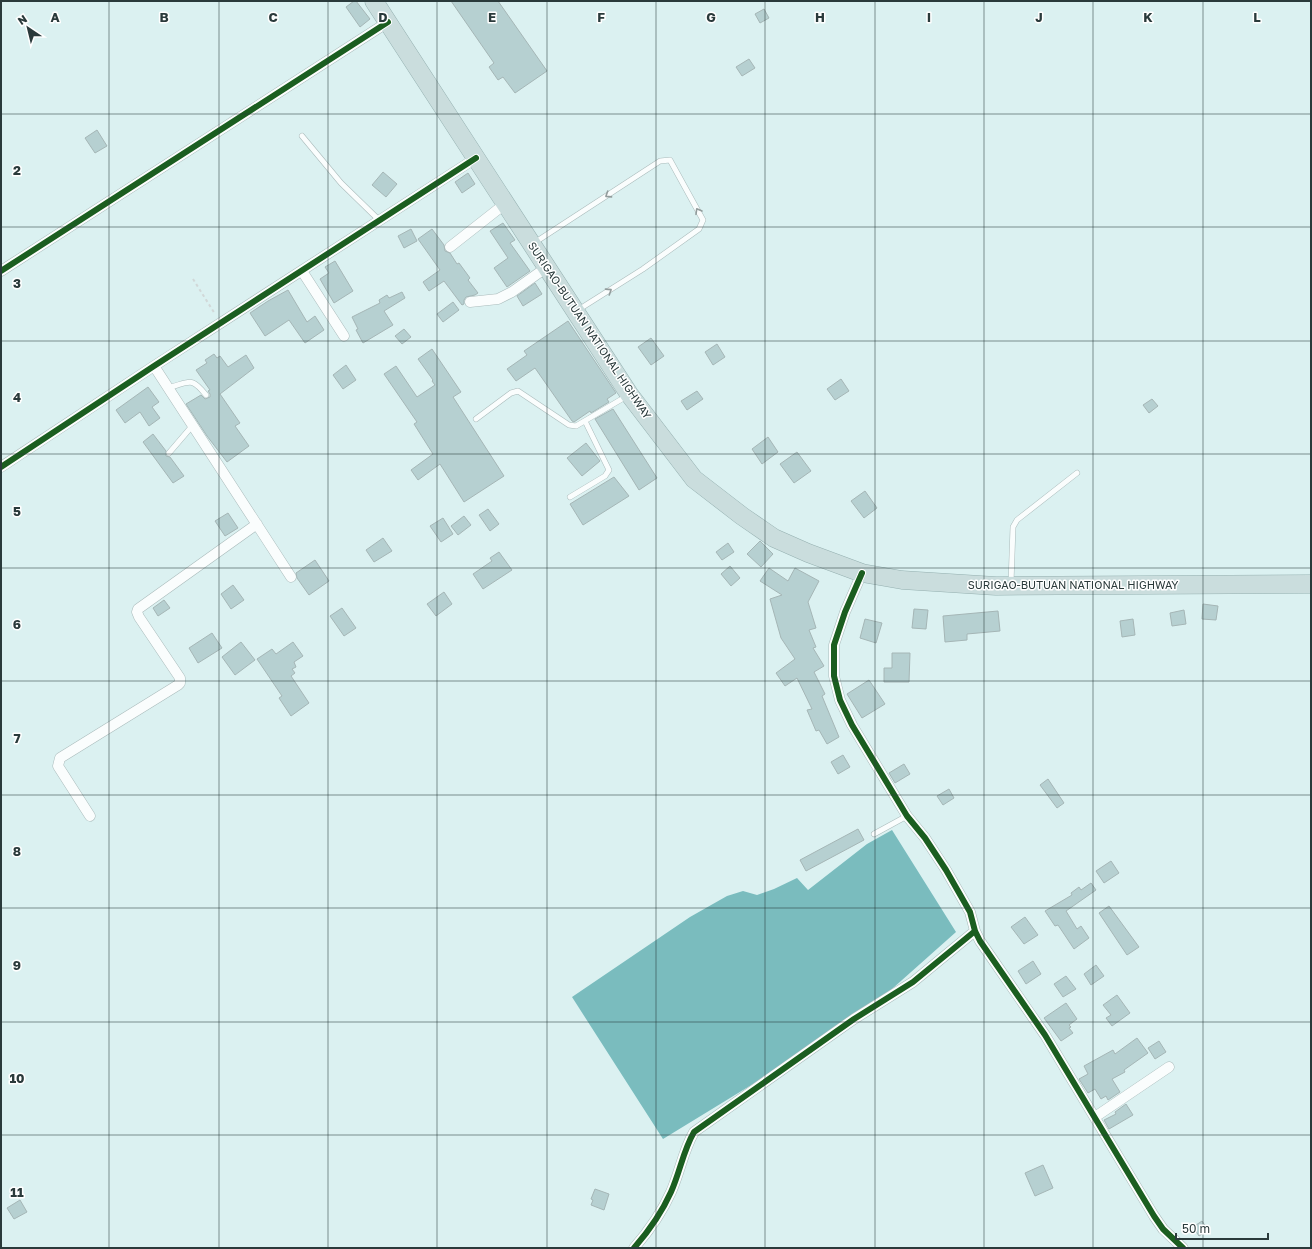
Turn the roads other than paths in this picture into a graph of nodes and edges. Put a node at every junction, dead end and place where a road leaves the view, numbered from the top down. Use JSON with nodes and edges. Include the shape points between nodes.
{"nodes":[{"id":1,"x":374,"y":1,"type":"edge"},
{"id":2,"x":388,"y":22,"type":"junction"},
{"id":3,"x":302,"y":136,"type":"dead end"},
{"id":4,"x":476,"y":158,"type":"junction"},
{"id":5,"x":506,"y":203,"type":"junction"},
{"id":6,"x":380,"y":221,"type":"junction"},
{"id":7,"x":532,"y":244,"type":"junction"},
{"id":8,"x":450,"y":247,"type":"dead end"},
{"id":9,"x":547,"y":267,"type":"junction"},
{"id":10,"x":1,"y":271,"type":"edge"},
{"id":11,"x":302,"y":271,"type":"junction"},
{"id":12,"x":470,"y":302,"type":"dead end"},
{"id":13,"x":576,"y":312,"type":"junction"},
{"id":14,"x":344,"y":336,"type":"dead end"},
{"id":15,"x":154,"y":366,"type":"junction"},
{"id":16,"x":168,"y":388,"type":"junction"},
{"id":17,"x":629,"y":394,"type":"junction"},
{"id":18,"x":206,"y":395,"type":"dead end"},
{"id":19,"x":476,"y":419,"type":"dead end"},
{"id":20,"x":585,"y":421,"type":"junction"},
{"id":21,"x":193,"y":425,"type":"junction"},
{"id":22,"x":169,"y":453,"type":"dead end"},
{"id":23,"x":1,"y":467,"type":"edge"},
{"id":24,"x":1077,"y":473,"type":"dead end"},
{"id":25,"x":570,"y":497,"type":"dead end"},
{"id":26,"x":257,"y":524,"type":"junction"},
{"id":27,"x":862,"y":574,"type":"junction"},
{"id":28,"x":291,"y":577,"type":"dead end"},
{"id":29,"x":1311,"y":584,"type":"edge"},
{"id":30,"x":1011,"y":586,"type":"junction"},
{"id":31,"x":90,"y":816,"type":"dead end"},
{"id":32,"x":907,"y":816,"type":"junction"},
{"id":33,"x":874,"y":834,"type":"dead end"},
{"id":34,"x":975,"y":931,"type":"junction"},
{"id":35,"x":1170,"y":1067,"type":"dead end"},
{"id":36,"x":1095,"y":1117,"type":"junction"},
{"id":37,"x":634,"y":1248,"type":"edge"},
{"id":38,"x":1183,"y":1248,"type":"edge"}],
"edges":[{"from":1,"to":2,"type":"highway","name":"SURIGAO-BUTUAN NATIONAL HIGHWAY"},
{"from":2,"to":4,"type":"highway","name":"SURIGAO-BUTUAN NATIONAL HIGHWAY"},
{"from":2,"to":10,"type":"street"},
{"from":3,"to":6,"type":"lane","via":[[341,184]]},
{"from":4,"to":5,"type":"highway","name":"SURIGAO-BUTUAN NATIONAL HIGHWAY"},
{"from":4,"to":6,"type":"street"},
{"from":5,"to":7,"type":"highway","name":"SURIGAO-BUTUAN NATIONAL HIGHWAY"},
{"from":5,"to":8,"type":"street"},
{"from":6,"to":11,"type":"street"},
{"from":7,"to":9,"type":"highway","name":"SURIGAO-BUTUAN NATIONAL HIGHWAY"},
{"from":13,"to":7,"type":"lane","one_way":true,"via":[[699,229],[703,220],[670,160],[660,161]]},
{"from":9,"to":12,"type":"street","via":[[498,299]]},
{"from":9,"to":13,"type":"highway","name":"SURIGAO-BUTUAN NATIONAL HIGHWAY"},
{"from":11,"to":14,"type":"street"},
{"from":11,"to":15,"type":"street"},
{"from":13,"to":17,"type":"highway","name":"SURIGAO-BUTUAN NATIONAL HIGHWAY"},
{"from":15,"to":16,"type":"street"},
{"from":15,"to":23,"type":"street"},
{"from":16,"to":18,"type":"lane","via":[[194,382]]},
{"from":16,"to":21,"type":"street"},
{"from":17,"to":20,"type":"lane"},
{"from":17,"to":27,"type":"highway","name":"SURIGAO-BUTUAN NATIONAL HIGHWAY","via":[[694,479],[774,538]]},
{"from":19,"to":20,"type":"lane","via":[[511,393],[518,391],[569,425],[576,426]]},
{"from":20,"to":25,"type":"lane","via":[[609,470],[605,476]]},
{"from":21,"to":22,"type":"lane"},
{"from":21,"to":26,"type":"street"},
{"from":24,"to":30,"type":"lane","via":[[1017,520],[1013,527]]},
{"from":26,"to":28,"type":"street"},
{"from":26,"to":31,"type":"street","via":[[138,609],[139,617],[180,678],[180,683],[60,758],[58,766]]},
{"from":27,"to":30,"type":"highway","name":"SURIGAO-BUTUAN NATIONAL HIGHWAY","via":[[902,580]]},
{"from":27,"to":32,"type":"street","via":[[845,612],[834,646],[834,676],[840,700],[852,725]]},
{"from":29,"to":30,"type":"highway","name":"SURIGAO-BUTUAN NATIONAL HIGHWAY"},
{"from":32,"to":33,"type":"lane"},
{"from":32,"to":34,"type":"street","via":[[946,870],[970,912]]},
{"from":34,"to":36,"type":"street","via":[[1045,1035]]},
{"from":34,"to":37,"type":"street","via":[[912,982],[854,1019],[694,1132],[687,1144],[671,1193],[646,1234]]},
{"from":35,"to":36,"type":"street"},
{"from":36,"to":38,"type":"street","via":[[1154,1216],[1163,1229]]}]}
